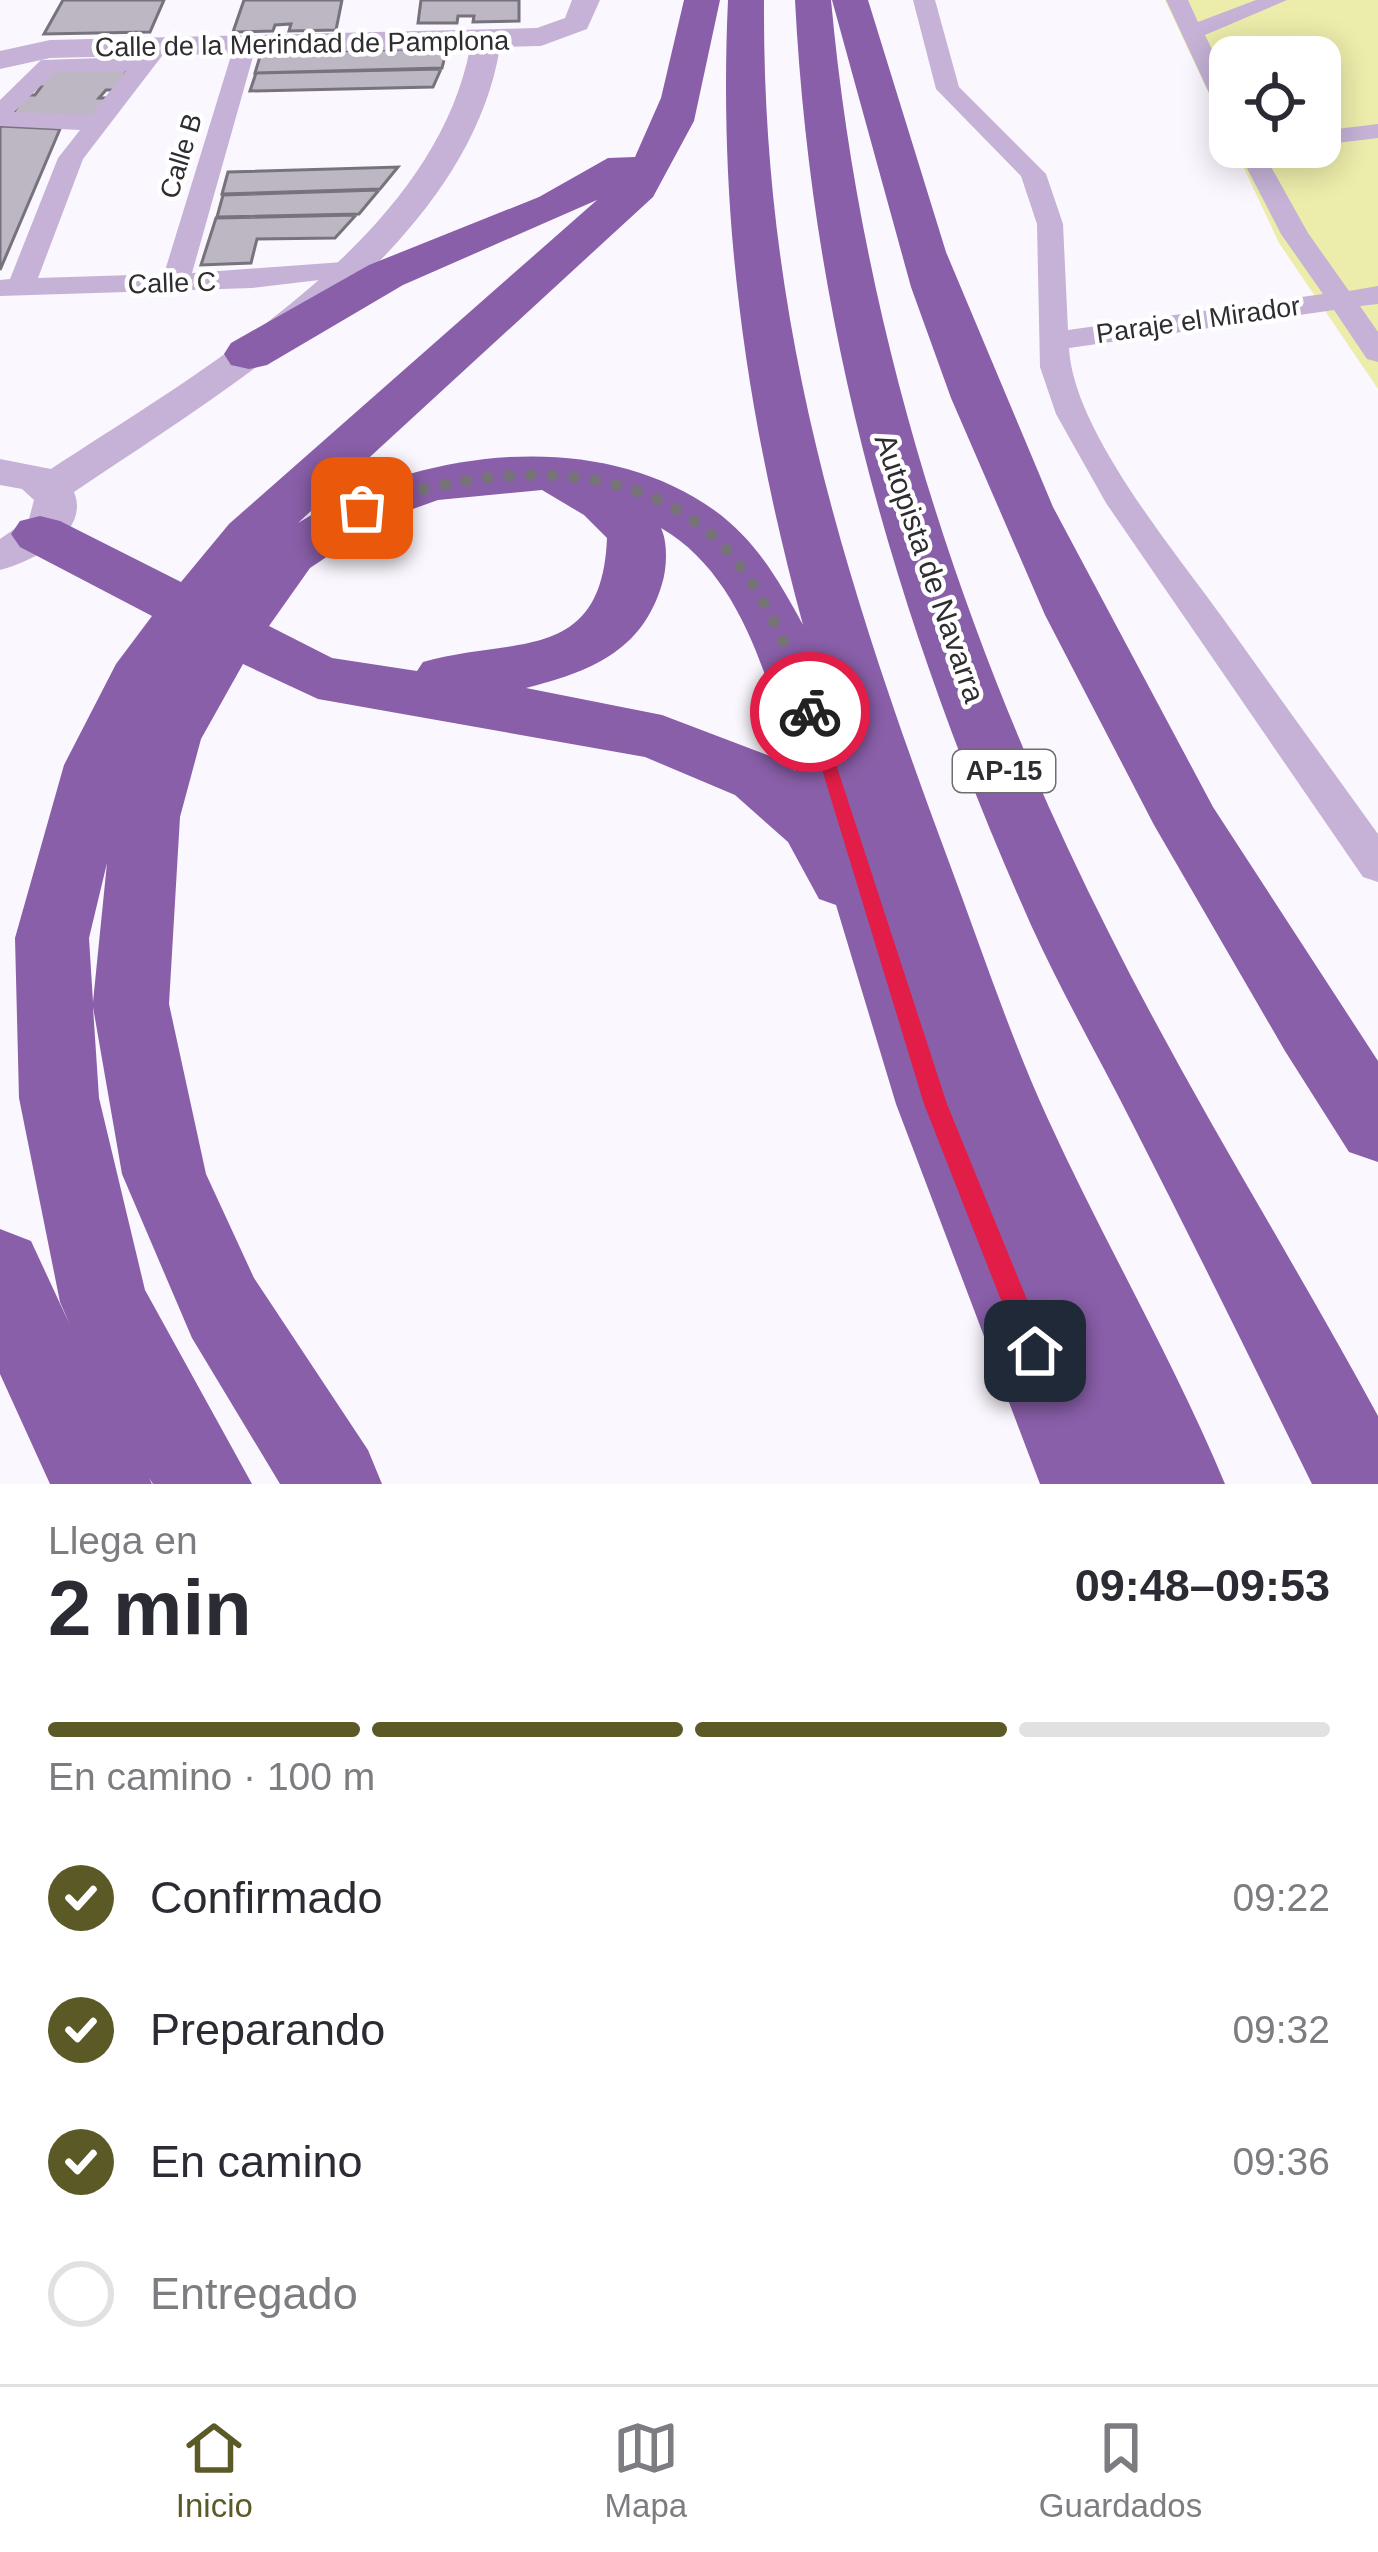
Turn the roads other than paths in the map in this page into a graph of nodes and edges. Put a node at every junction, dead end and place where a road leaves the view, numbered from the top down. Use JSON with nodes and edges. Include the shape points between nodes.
{"nodes":[{"id":1,"x":586,"y":0,"type":"edge"},
{"id":2,"x":687,"y":0,"type":"edge"},
{"id":3,"x":701,"y":0,"type":"edge"},
{"id":4,"x":746,"y":0,"type":"edge"},
{"id":5,"x":813,"y":0,"type":"edge"},
{"id":6,"x":850,"y":0,"type":"edge"},
{"id":7,"x":924,"y":0,"type":"edge"},
{"id":8,"x":1177,"y":0,"type":"edge"},
{"id":9,"x":1276,"y":0,"type":"edge"},
{"id":10,"x":1190,"y":33,"type":"junction"},
{"id":11,"x":486,"y":40,"type":"junction"},
{"id":12,"x":245,"y":46,"type":"junction"},
{"id":13,"x":151,"y":56,"type":"junction"},
{"id":14,"x":0,"y":59,"type":"edge"},
{"id":15,"x":1209,"y":71,"type":"edge"},
{"id":16,"x":0,"y":116,"type":"edge"},
{"id":17,"x":98,"y":123,"type":"junction"},
{"id":18,"x":1378,"y":131,"type":"edge"},
{"id":19,"x":1341,"y":135,"type":"edge"},
{"id":20,"x":1261,"y":168,"type":"edge"},
{"id":21,"x":382,"y":232,"type":"junction"},
{"id":22,"x":443,"y":250,"type":"junction"},
{"id":23,"x":343,"y":270,"type":"junction"},
{"id":24,"x":175,"y":283,"type":"junction"},
{"id":25,"x":11,"y":288,"type":"edge"},
{"id":26,"x":1378,"y":295,"type":"edge"},
{"id":27,"x":1340,"y":300,"type":"junction"},
{"id":28,"x":1056,"y":341,"type":"junction"},
{"id":29,"x":249,"y":353,"type":"junction"},
{"id":30,"x":1378,"y":353,"type":"edge"},
{"id":31,"x":0,"y":472,"type":"edge"},
{"id":32,"x":542,"y":473,"type":"junction"},
{"id":33,"x":30,"y":526,"type":"edge"},
{"id":34,"x":269,"y":546,"type":"junction"},
{"id":35,"x":280,"y":655,"type":"junction"},
{"id":36,"x":172,"y":674,"type":"junction"},
{"id":37,"x":1378,"y":866,"type":"edge"},
{"id":38,"x":892,"y":968,"type":"junction"},
{"id":39,"x":1378,"y":1127,"type":"edge"},
{"id":40,"x":0,"y":1270,"type":"edge"},
{"id":41,"x":104,"y":1484,"type":"edge"},
{"id":42,"x":204,"y":1484,"type":"edge"},
{"id":43,"x":334,"y":1484,"type":"edge"},
{"id":44,"x":1088,"y":1484,"type":"edge"},
{"id":45,"x":1177,"y":1484,"type":"edge"},
{"id":46,"x":1363,"y":1484,"type":"edge"}],
"edges":[{"from":1,"to":11,"type":"street","name":"Calle de la Merindad de Pamplona","via":[[581,19],[563,32]]},
{"from":2,"to":22,"type":"highway","via":[[669,102],[641,149],[619,171],[555,206]]},
{"from":3,"to":34,"type":"highway","via":[[683,104],[637,188]]},
{"from":4,"to":45,"type":"highway","via":[[739,99],[759,313],[842,663],[1003,1110]]},
{"from":5,"to":46,"type":"highway","name":"Autopista de Navarra","number":"AP-15","via":[[829,190],[863,372],[948,636],[1060,908]]},
{"from":6,"to":39,"type":"highway","via":[[934,284],[1079,619],[1259,945]]},
{"from":7,"to":28,"type":"street","via":[[949,88],[1033,174],[1050,224]]},
{"from":8,"to":10,"type":"street"},
{"from":9,"to":10,"type":"street"},
{"from":10,"to":15,"type":"street"},
{"from":11,"to":12,"type":"street","name":"Calle de la Merindad de Pamplona"},
{"from":11,"to":21,"type":"street","via":[[455,141]]},
{"from":12,"to":13,"type":"street","name":"Calle de la Merindad de Pamplona"},
{"from":12,"to":24,"type":"street","name":"Calle B"},
{"from":13,"to":14,"type":"street","name":"Calle de la Merindad de Pamplona","via":[[50,49]]},
{"from":13,"to":16,"type":"street","via":[[49,65]]},
{"from":13,"to":17,"type":"street"},
{"from":16,"to":17,"type":"street"},
{"from":17,"to":25,"type":"street","via":[[62,175]]},
{"from":18,"to":19,"type":"street"},
{"from":20,"to":27,"type":"street","name":"Paraje el Mirador"},
{"from":21,"to":22,"type":"highway","via":[[387,248],[400,254]]},
{"from":21,"to":23,"type":"street"},
{"from":22,"to":29,"type":"highway"},
{"from":23,"to":24,"type":"street","name":"Calle C"},
{"from":23,"to":29,"type":"street"},
{"from":24,"to":25,"type":"street","name":"Calle C"},
{"from":26,"to":27,"type":"street"},
{"from":27,"to":28,"type":"street","name":"Paraje el Mirador"},
{"from":27,"to":30,"type":"street","name":"Paraje el Mirador"},
{"from":28,"to":37,"type":"street","via":[[1055,367],[1072,414],[1123,503]]},
{"from":29,"to":33,"type":"street"},
{"from":31,"to":33,"type":"street","via":[[36,478]]},
{"from":32,"to":34,"type":"highway","via":[[430,484]]},
{"from":32,"to":35,"type":"highway","via":[[604,503],[636,534],[640,575],[626,613],[587,647],[544,663],[442,678]]},
{"from":32,"to":38,"type":"highway","via":[[634,489],[694,524],[742,569],[795,666]]},
{"from":33,"to":35,"type":"highway","via":[[202,622]]},
{"from":34,"to":36,"type":"highway"},
{"from":35,"to":38,"type":"highway","via":[[319,677],[662,738],[758,778],[814,826]]},
{"from":36,"to":42,"type":"highway","via":[[97,766],[52,938],[59,1098],[104,1302]]},
{"from":36,"to":43,"type":"highway","via":[[168,740],[146,817],[131,1004],[164,1174],[223,1308]]},
{"from":38,"to":44,"type":"highway","via":[[935,1104]]},
{"from":40,"to":41,"type":"highway","via":[[70,1429]]}]}
